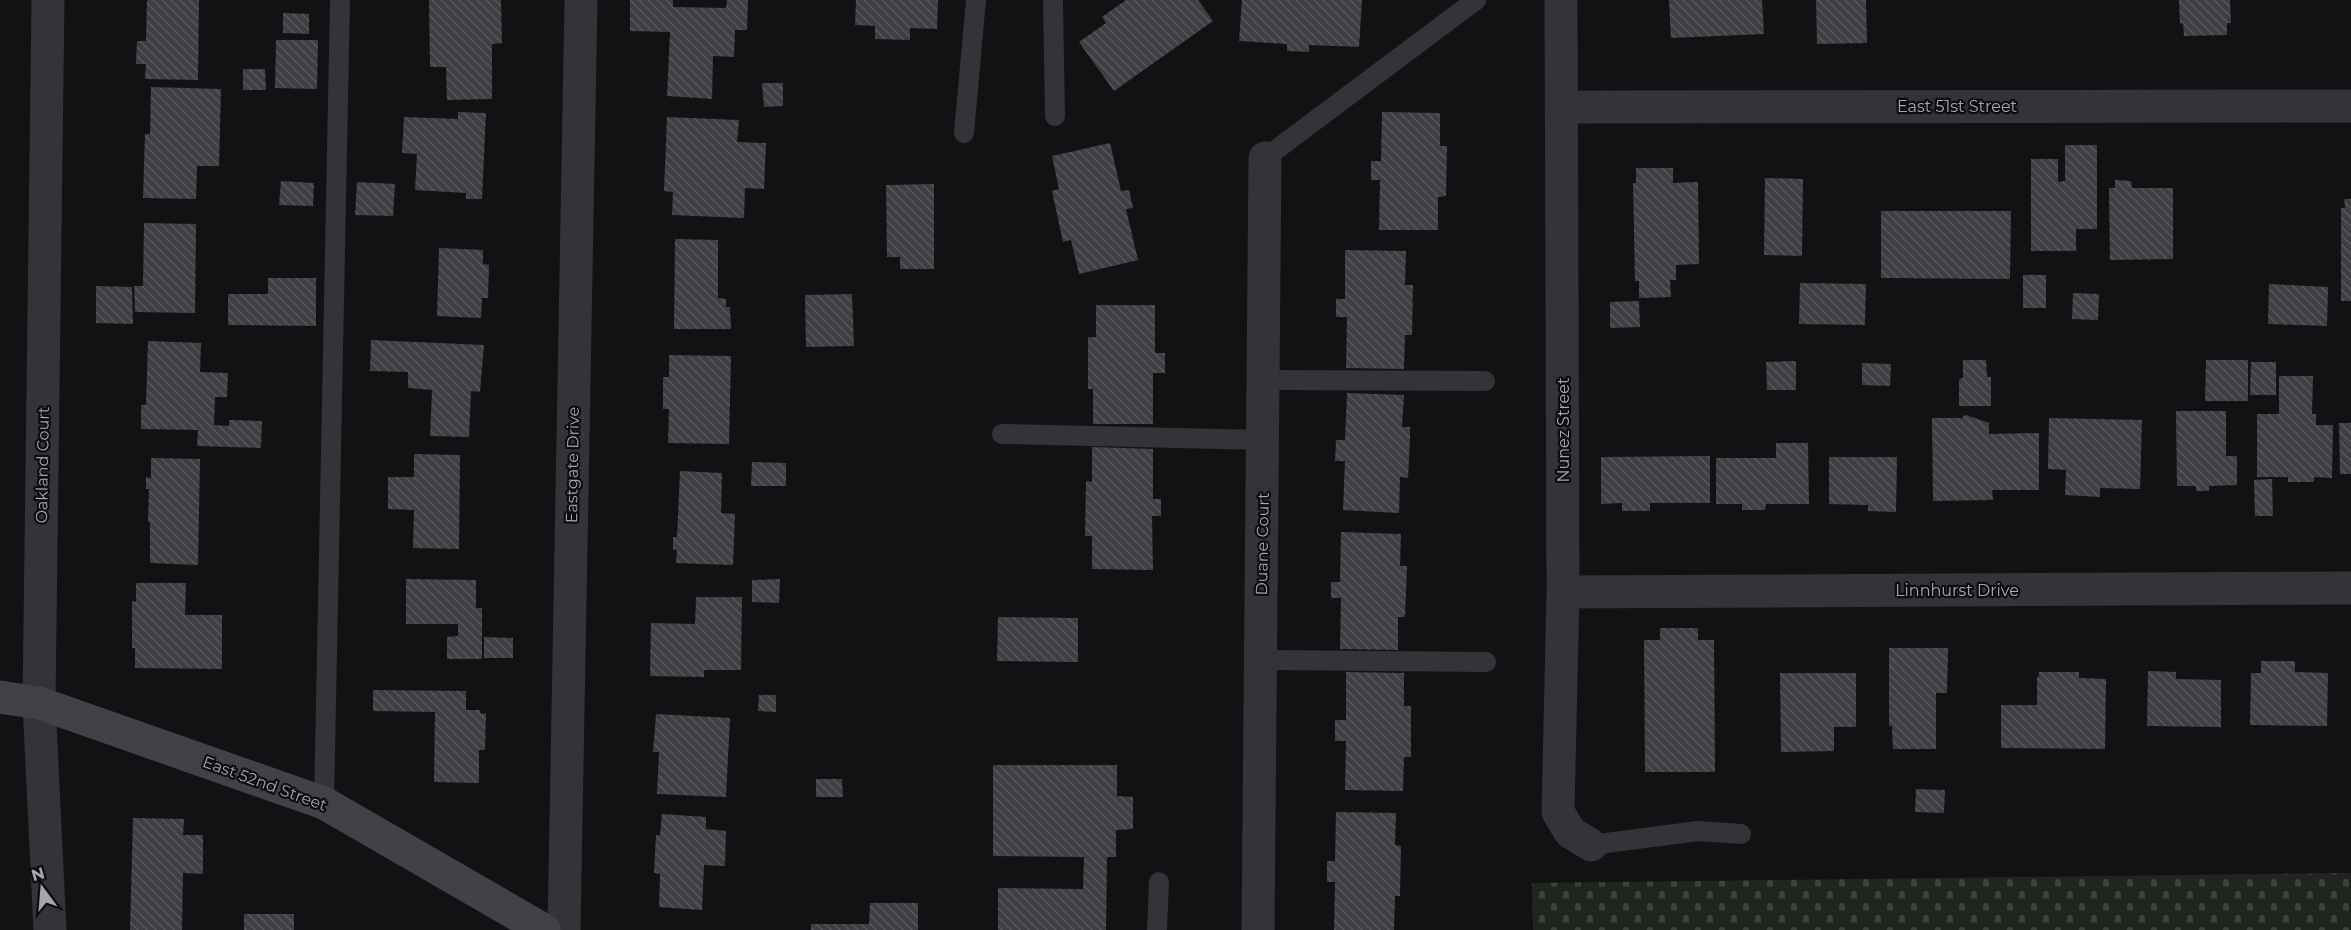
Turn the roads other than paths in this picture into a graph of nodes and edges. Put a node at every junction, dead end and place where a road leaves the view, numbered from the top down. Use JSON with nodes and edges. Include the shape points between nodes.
{"nodes":[{"id":1,"x":48,"y":0,"type":"edge"},
{"id":2,"x":340,"y":0,"type":"edge"},
{"id":3,"x":581,"y":0,"type":"edge"},
{"id":4,"x":976,"y":0,"type":"edge"},
{"id":5,"x":1476,"y":0,"type":"edge"},
{"id":6,"x":1561,"y":0,"type":"edge"},
{"id":7,"x":1053,"y":1,"type":"edge"},
{"id":8,"x":1563,"y":106,"type":"junction"},
{"id":9,"x":2351,"y":106,"type":"edge"},
{"id":10,"x":1055,"y":116,"type":"dead end"},
{"id":11,"x":964,"y":133,"type":"dead end"},
{"id":12,"x":1265,"y":158,"type":"joint"},
{"id":13,"x":1263,"y":380,"type":"junction"},
{"id":14,"x":1485,"y":381,"type":"dead end"},
{"id":15,"x":1002,"y":434,"type":"dead end"},
{"id":16,"x":1263,"y":440,"type":"junction"},
{"id":17,"x":2351,"y":588,"type":"edge"},
{"id":18,"x":1563,"y":592,"type":"junction"},
{"id":19,"x":1260,"y":660,"type":"junction"},
{"id":20,"x":1486,"y":662,"type":"dead end"},
{"id":21,"x":0,"y":697,"type":"edge"},
{"id":22,"x":39,"y":703,"type":"junction"},
{"id":23,"x":324,"y":803,"type":"junction"},
{"id":24,"x":1741,"y":834,"type":"dead end"},
{"id":25,"x":1592,"y":845,"type":"joint"},
{"id":26,"x":1160,"y":882,"type":"dead end"},
{"id":27,"x":50,"y":930,"type":"edge"},
{"id":28,"x":544,"y":930,"type":"edge"},
{"id":29,"x":564,"y":930,"type":"edge"},
{"id":30,"x":1157,"y":930,"type":"edge"},
{"id":31,"x":1258,"y":930,"type":"edge"}],
"edges":[{"from":1,"to":22,"type":"street","name":"Oakland Court"},
{"from":2,"to":23,"type":"lane"},
{"from":3,"to":29,"type":"street","name":"Eastgate Drive"},
{"from":4,"to":11,"type":"lane"},
{"from":5,"to":12,"type":"lane"},
{"from":6,"to":8,"type":"street","name":"Nunez Street"},
{"from":7,"to":10,"type":"lane"},
{"from":8,"to":9,"type":"street","name":"East 51st Street"},
{"from":8,"to":18,"type":"street","name":"Nunez Street"},
{"from":12,"to":13,"type":"street","name":"Duane Court"},
{"from":13,"to":14,"type":"lane"},
{"from":13,"to":16,"type":"street","name":"Duane Court"},
{"from":15,"to":16,"type":"lane"},
{"from":16,"to":19,"type":"street","name":"Duane Court"},
{"from":17,"to":18,"type":"street","name":"Linnhurst Drive"},
{"from":18,"to":25,"type":"street","name":"Nunez Street","via":[[1558,812],[1570,832]]},
{"from":19,"to":20,"type":"lane"},
{"from":19,"to":31,"type":"street","name":"Duane Court"},
{"from":21,"to":22,"type":"main road","name":"East 52nd Street"},
{"from":22,"to":23,"type":"main road","name":"East 52nd Street"},
{"from":22,"to":27,"type":"street","name":"Oakland Court"},
{"from":23,"to":28,"type":"main road","name":"East 52nd Street"},
{"from":24,"to":25,"type":"lane","via":[[1698,831]]},
{"from":26,"to":30,"type":"lane"}]}
